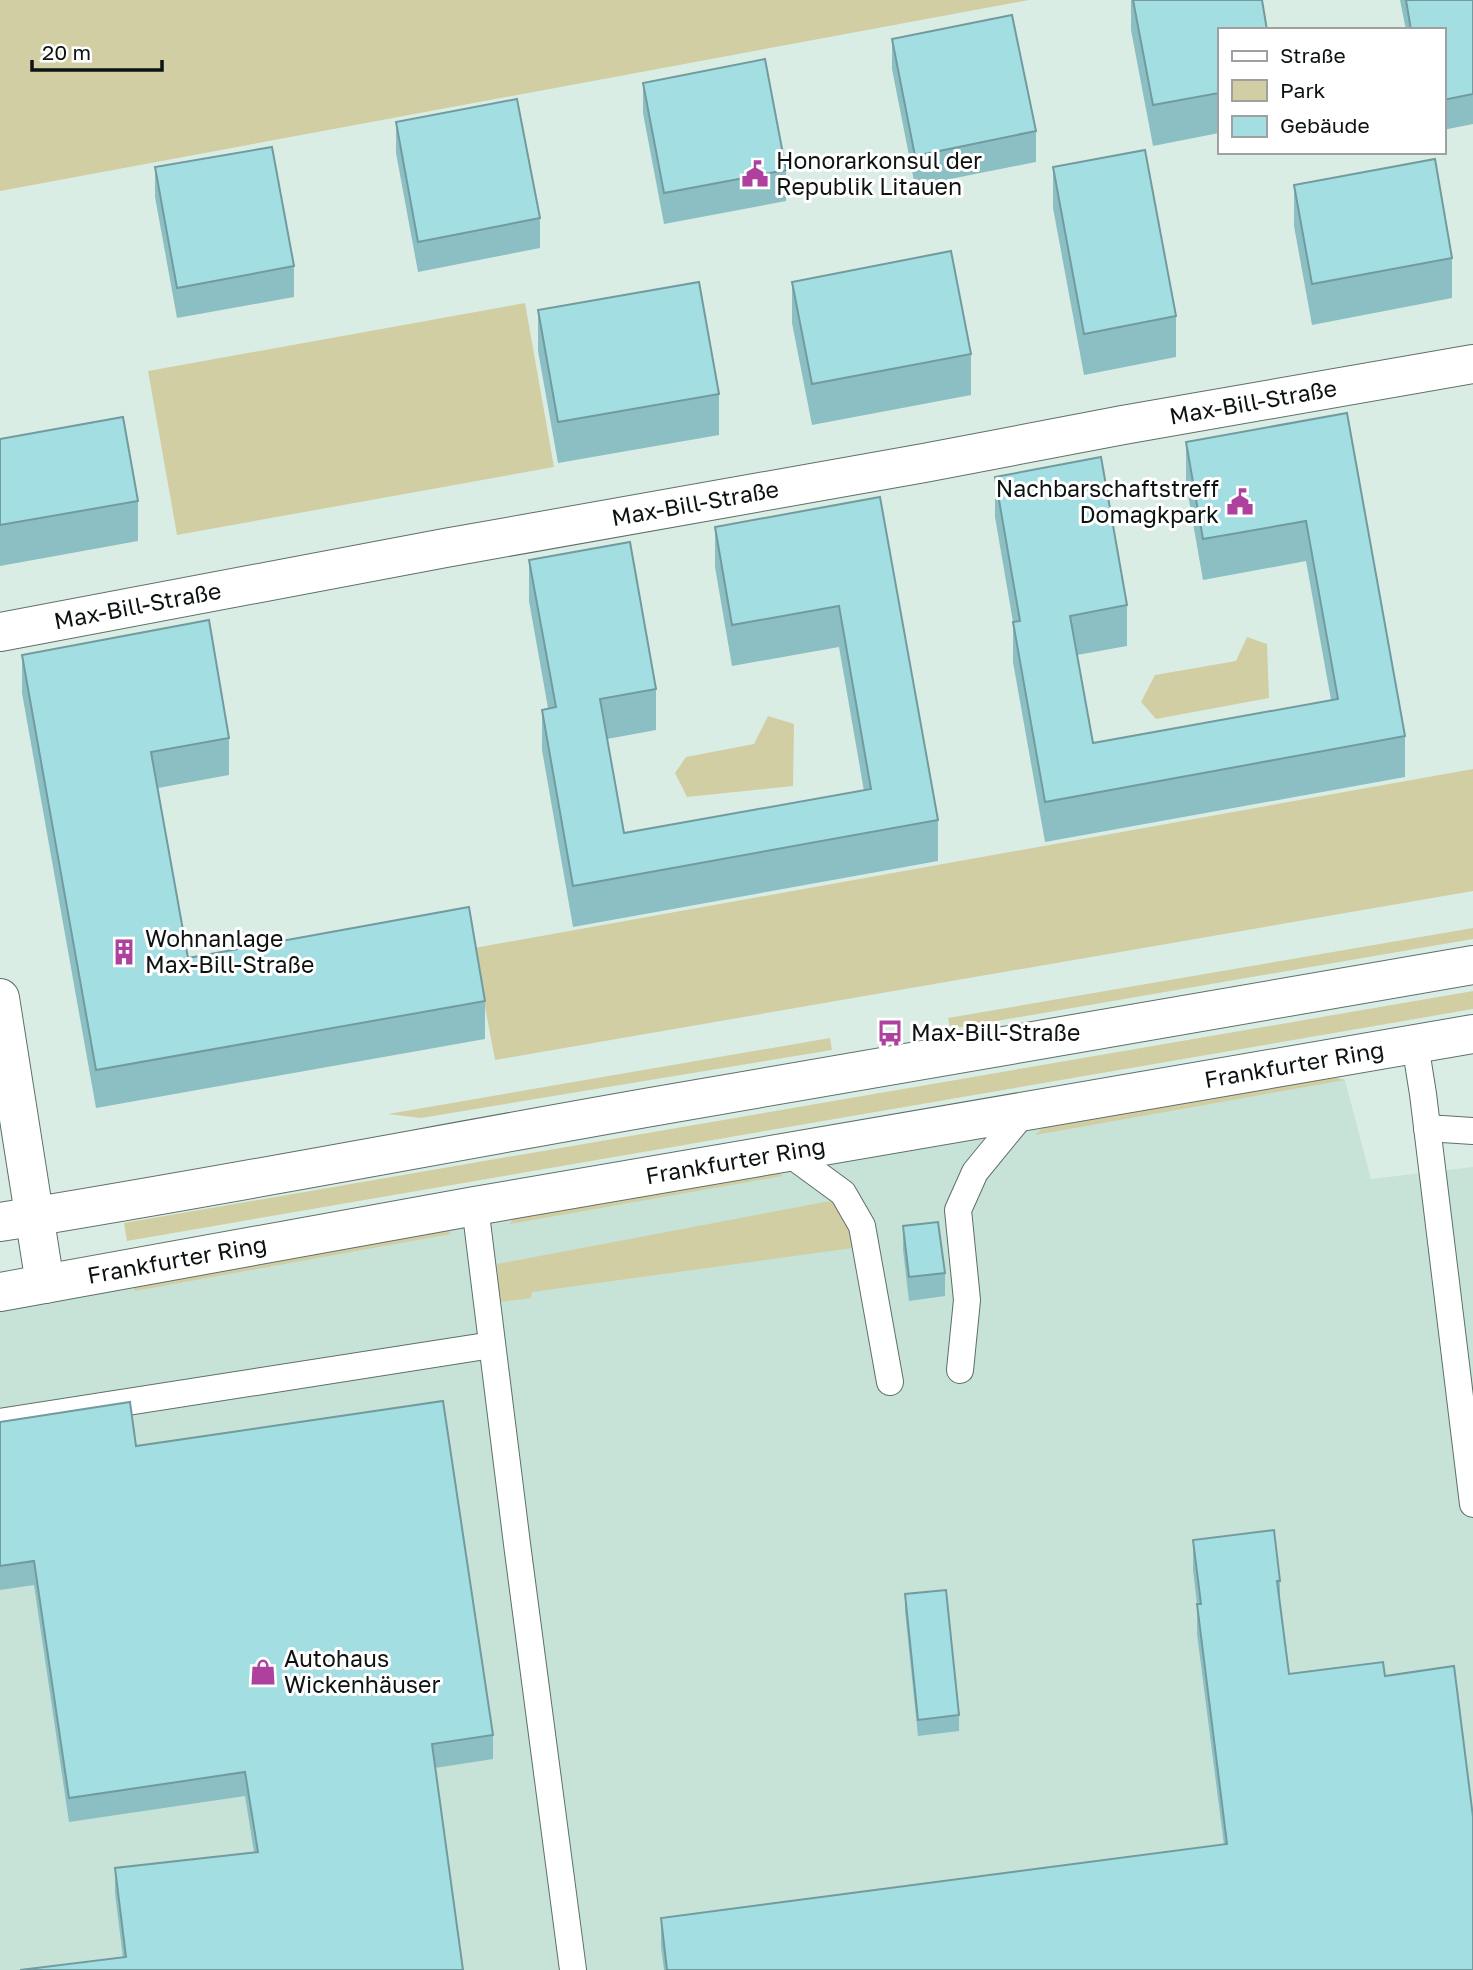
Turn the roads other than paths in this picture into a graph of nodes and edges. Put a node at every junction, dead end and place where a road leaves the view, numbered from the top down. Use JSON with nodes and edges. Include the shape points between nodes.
{"nodes":[{"id":1,"x":1473,"y":364,"type":"edge"},
{"id":2,"x":0,"y":632,"type":"edge"},
{"id":3,"x":1473,"y":965,"type":"edge"},
{"id":4,"x":0,"y":998,"type":"edge"},
{"id":5,"x":1473,"y":1034,"type":"edge"},
{"id":6,"x":1415,"y":1044,"type":"junction"},
{"id":7,"x":1025,"y":1111,"type":"junction"},
{"id":8,"x":1427,"y":1128,"type":"junction"},
{"id":9,"x":1473,"y":1130,"type":"edge"},
{"id":10,"x":787,"y":1152,"type":"junction"},
{"id":11,"x":475,"y":1206,"type":"junction"},
{"id":12,"x":17,"y":1219,"type":"edge"},
{"id":13,"x":45,"y":1284,"type":"junction"},
{"id":14,"x":0,"y":1292,"type":"edge"},
{"id":15,"x":492,"y":1345,"type":"junction"},
{"id":16,"x":960,"y":1370,"type":"dead end"},
{"id":17,"x":890,"y":1382,"type":"dead end"},
{"id":18,"x":0,"y":1422,"type":"edge"},
{"id":19,"x":1473,"y":1504,"type":"edge"},
{"id":20,"x":573,"y":1970,"type":"edge"}],
"edges":[{"from":1,"to":2,"type":"main road","name":"Max-Bill-Straße"},
{"from":3,"to":12,"type":"main road"},
{"from":4,"to":12,"type":"main road"},
{"from":5,"to":6,"type":"main road","name":"Frankfurter Ring"},
{"from":6,"to":7,"type":"main road","name":"Frankfurter Ring"},
{"from":6,"to":8,"type":"lane"},
{"from":7,"to":10,"type":"main road","name":"Frankfurter Ring"},
{"from":7,"to":16,"type":"lane","via":[[975,1172],[958,1210],[967,1300]]},
{"from":8,"to":9,"type":"lane"},
{"from":8,"to":19,"type":"lane"},
{"from":10,"to":11,"type":"main road","name":"Frankfurter Ring"},
{"from":10,"to":17,"type":"lane","via":[[843,1193],[862,1226]]},
{"from":11,"to":13,"type":"main road","name":"Frankfurter Ring"},
{"from":11,"to":15,"type":"lane"},
{"from":12,"to":13,"type":"main road"},
{"from":13,"to":14,"type":"main road","name":"Frankfurter Ring"},
{"from":15,"to":18,"type":"lane"},
{"from":15,"to":20,"type":"lane"}]}
